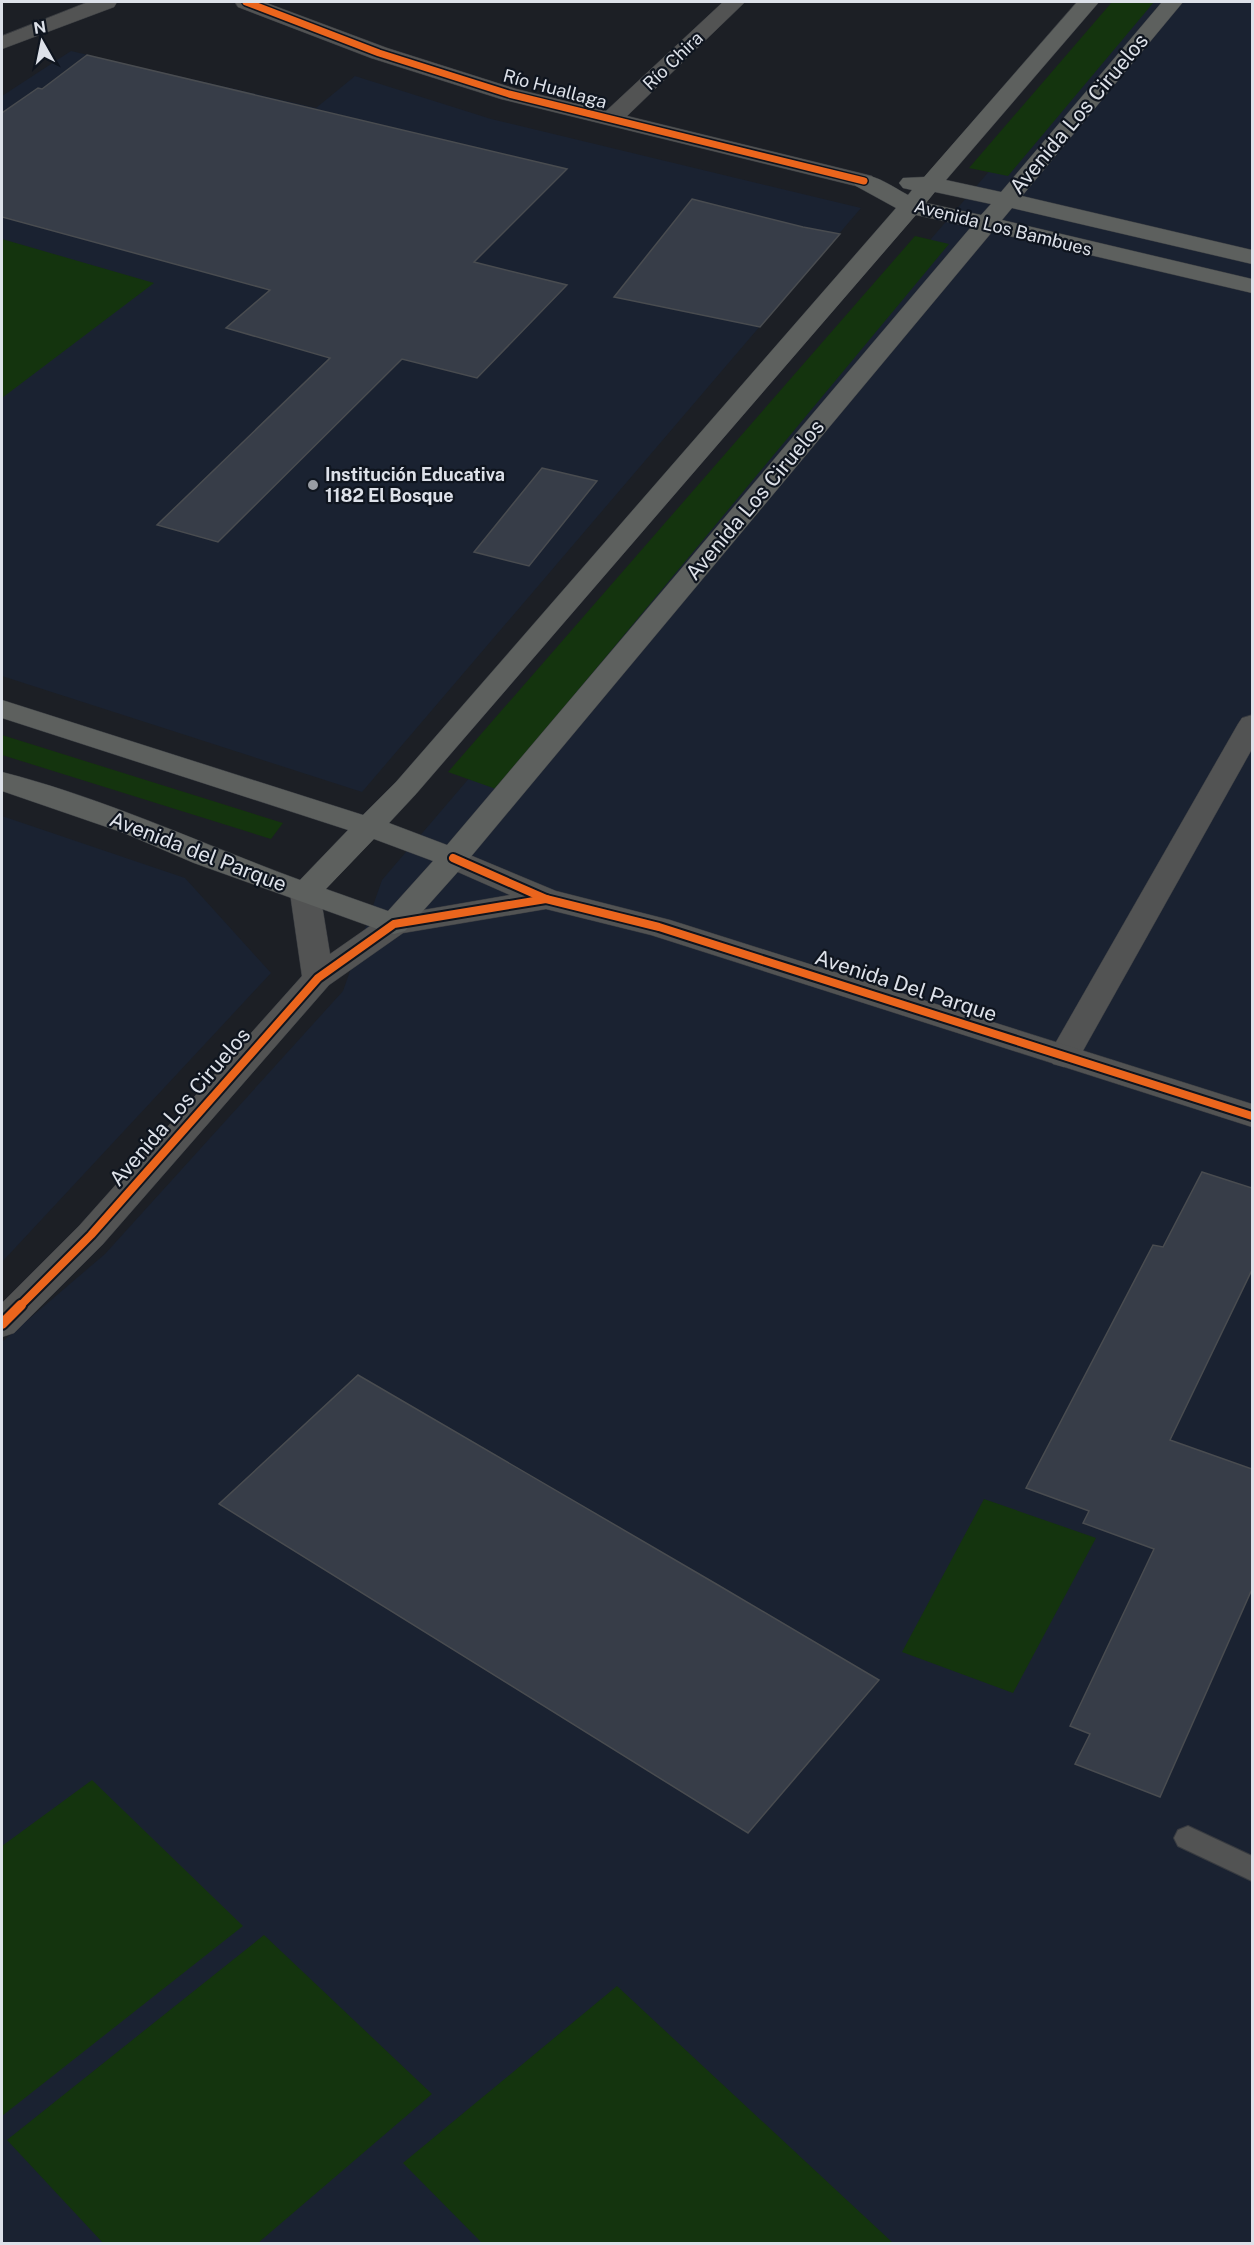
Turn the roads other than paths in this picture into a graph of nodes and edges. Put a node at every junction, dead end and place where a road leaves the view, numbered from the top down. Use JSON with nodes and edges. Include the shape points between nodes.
{"nodes":[{"id":1,"x":106,"y":2,"type":"edge"},
{"id":2,"x":246,"y":2,"type":"edge"},
{"id":3,"x":735,"y":2,"type":"edge"},
{"id":4,"x":1088,"y":2,"type":"edge"},
{"id":5,"x":1173,"y":2,"type":"edge"},
{"id":6,"x":2,"y":43,"type":"edge"},
{"id":7,"x":610,"y":120,"type":"junction"},
{"id":8,"x":864,"y":181,"type":"junction"},
{"id":9,"x":929,"y":184,"type":"junction"},
{"id":10,"x":1007,"y":200,"type":"junction"},
{"id":11,"x":910,"y":206,"type":"junction"},
{"id":12,"x":986,"y":225,"type":"junction"},
{"id":13,"x":1252,"y":257,"type":"edge"},
{"id":14,"x":1252,"y":286,"type":"edge"},
{"id":15,"x":2,"y":709,"type":"edge"},
{"id":16,"x":1252,"y":724,"type":"edge"},
{"id":17,"x":2,"y":781,"type":"edge"},
{"id":18,"x":367,"y":826,"type":"junction"},
{"id":19,"x":453,"y":858,"type":"junction"},
{"id":20,"x":305,"y":892,"type":"junction"},
{"id":21,"x":546,"y":899,"type":"junction"},
{"id":22,"x":394,"y":924,"type":"junction"},
{"id":23,"x":318,"y":978,"type":"junction"},
{"id":24,"x":1064,"y":1056,"type":"junction"},
{"id":25,"x":1252,"y":1116,"type":"edge"},
{"id":26,"x":2,"y":1324,"type":"edge"},
{"id":27,"x":1188,"y":1838,"type":"dead end"},
{"id":28,"x":1252,"y":1869,"type":"edge"}],
"edges":[{"from":1,"to":6,"type":"street"},
{"from":2,"to":7,"type":"street","name":"Río Huallaga","via":[[379,52],[509,94]]},
{"from":3,"to":7,"type":"street","name":"Río Chira"},
{"from":4,"to":9,"type":"main road"},
{"from":5,"to":10,"type":"main road","name":"Avenida Los Ciruelos"},
{"from":7,"to":8,"type":"street","name":"Río Huallaga"},
{"from":8,"to":9,"type":"main road","name":"Avenida Los Bambues"},
{"from":8,"to":11,"type":"main road","name":"Avenida Los Bambues"},
{"from":9,"to":10,"type":"main road","name":"Avenida Los Bambues"},
{"from":9,"to":11,"type":"main road"},
{"from":10,"to":12,"type":"main road","name":"Avenida Los Ciruelos"},
{"from":10,"to":13,"type":"main road","name":"Avenida Los Bambues"},
{"from":11,"to":12,"type":"main road","name":"Avenida Los Bambues"},
{"from":11,"to":18,"type":"main road","via":[[405,788]]},
{"from":12,"to":14,"type":"main road","name":"Avenida Los Bambues"},
{"from":12,"to":19,"type":"main road","name":"Avenida Los Ciruelos"},
{"from":15,"to":18,"type":"main road"},
{"from":16,"to":24,"type":"street"},
{"from":17,"to":20,"type":"main road","name":"Avenida del Parque","via":[[135,826]]},
{"from":18,"to":19,"type":"main road","name":"Avenida Del Parque"},
{"from":18,"to":20,"type":"main road"},
{"from":19,"to":21,"type":"street","name":"Avenida Del Parque"},
{"from":19,"to":22,"type":"main road","name":"Avenida Los Ciruelos"},
{"from":20,"to":22,"type":"main road","name":"Avenida del Parque"},
{"from":20,"to":23,"type":"street"},
{"from":21,"to":22,"type":"street","name":"Avenida Del Parque"},
{"from":21,"to":24,"type":"street","name":"Avenida Del Parque","via":[[659,927]]},
{"from":22,"to":23,"type":"street","name":"Avenida Los Ciruelos"},
{"from":23,"to":26,"type":"street","name":"Avenida Los Ciruelos","via":[[91,1235]]},
{"from":24,"to":25,"type":"street","name":"Avenida Del Parque"},
{"from":27,"to":28,"type":"lane"}]}
